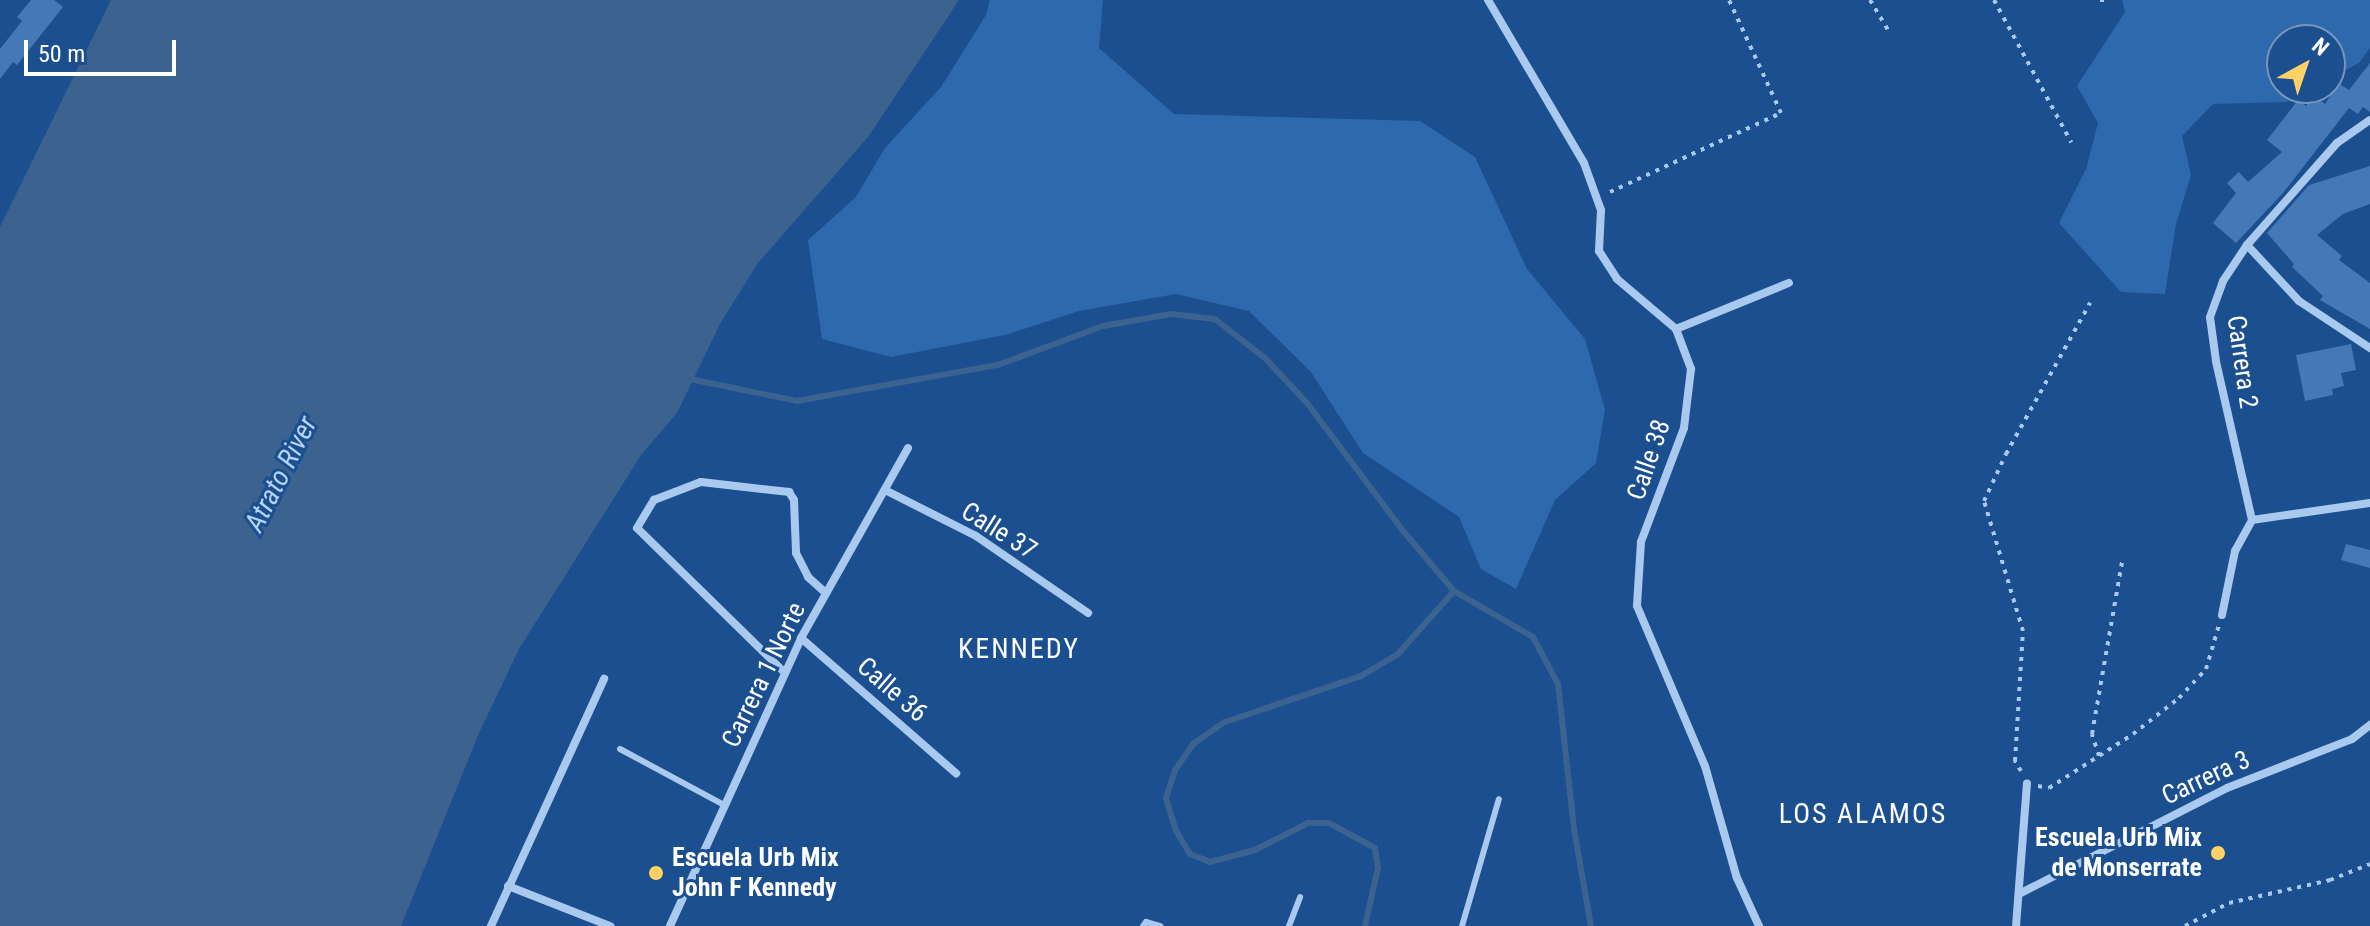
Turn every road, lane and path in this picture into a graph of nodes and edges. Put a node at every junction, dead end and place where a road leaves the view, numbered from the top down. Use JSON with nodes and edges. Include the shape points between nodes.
{"nodes":[{"id":1,"x":1488,"y":0,"type":"edge"},
{"id":2,"x":1729,"y":0,"type":"edge"},
{"id":3,"x":1870,"y":0,"type":"edge"},
{"id":4,"x":1994,"y":0,"type":"edge"},
{"id":5,"x":1889,"y":32,"type":"dead end"},
{"id":6,"x":2370,"y":120,"type":"edge"},
{"id":7,"x":2071,"y":142,"type":"dead end"},
{"id":8,"x":1596,"y":198,"type":"junction"},
{"id":9,"x":2247,"y":245,"type":"junction"},
{"id":10,"x":1789,"y":283,"type":"dead end"},
{"id":11,"x":2090,"y":303,"type":"dead end"},
{"id":12,"x":1676,"y":329,"type":"junction"},
{"id":13,"x":2370,"y":348,"type":"edge"},
{"id":14,"x":908,"y":448,"type":"dead end"},
{"id":15,"x":885,"y":490,"type":"junction"},
{"id":16,"x":2370,"y":503,"type":"edge"},
{"id":17,"x":2252,"y":520,"type":"junction"},
{"id":18,"x":2122,"y":562,"type":"dead end"},
{"id":19,"x":826,"y":593,"type":"junction"},
{"id":20,"x":1088,"y":613,"type":"dead end"},
{"id":21,"x":2222,"y":615,"type":"joint"},
{"id":22,"x":801,"y":638,"type":"junction"},
{"id":23,"x":785,"y":673,"type":"junction"},
{"id":24,"x":604,"y":679,"type":"dead end"},
{"id":25,"x":2370,"y":725,"type":"edge"},
{"id":26,"x":620,"y":749,"type":"dead end"},
{"id":27,"x":2099,"y":757,"type":"junction"},
{"id":28,"x":956,"y":773,"type":"dead end"},
{"id":29,"x":2027,"y":783,"type":"junction"},
{"id":30,"x":1499,"y":799,"type":"dead end"},
{"id":31,"x":724,"y":805,"type":"junction"},
{"id":32,"x":2370,"y":864,"type":"edge"},
{"id":33,"x":508,"y":886,"type":"junction"},
{"id":34,"x":2019,"y":894,"type":"junction"},
{"id":35,"x":1300,"y":897,"type":"dead end"},
{"id":36,"x":491,"y":926,"type":"edge"},
{"id":37,"x":610,"y":926,"type":"edge"},
{"id":38,"x":670,"y":926,"type":"edge"},
{"id":39,"x":1143,"y":926,"type":"edge"},
{"id":40,"x":1160,"y":926,"type":"edge"},
{"id":41,"x":1289,"y":926,"type":"edge"},
{"id":42,"x":1462,"y":926,"type":"edge"},
{"id":43,"x":1759,"y":926,"type":"edge"},
{"id":44,"x":2016,"y":926,"type":"edge"},
{"id":45,"x":2185,"y":926,"type":"edge"}],
"edges":[{"from":1,"to":8,"type":"street","name":"Calle 38","via":[[1584,163]]},
{"from":2,"to":8,"type":"path","via":[[1781,113]]},
{"from":3,"to":5,"type":"path"},
{"from":4,"to":7,"type":"path"},
{"from":6,"to":9,"type":"street","name":"Carrera 2","via":[[2337,143]]},
{"from":8,"to":12,"type":"street","name":"Calle 38","via":[[1601,210],[1599,251],[1617,279]]},
{"from":9,"to":13,"type":"street","via":[[2299,301]]},
{"from":9,"to":17,"type":"street","name":"Carrera 2","via":[[2223,281],[2210,317]]},
{"from":10,"to":12,"type":"street"},
{"from":11,"to":29,"type":"path","via":[[1984,501],[2023,631],[2015,761]]},
{"from":12,"to":43,"type":"street","name":"Calle 38","via":[[1691,369],[1684,428],[1641,542],[1637,606],[1705,766],[1737,878]]},
{"from":14,"to":15,"type":"street","name":"Carrera 1 Norte"},
{"from":15,"to":19,"type":"street","name":"Carrera 1 Norte"},
{"from":15,"to":20,"type":"street","name":"Calle 37","via":[[976,536]]},
{"from":16,"to":17,"type":"street"},
{"from":17,"to":21,"type":"street","via":[[2235,551]]},
{"from":18,"to":27,"type":"path","via":[[2092,734]]},
{"from":19,"to":22,"type":"street","name":"Carrera 1 Norte"},
{"from":19,"to":23,"type":"street","via":[[808,577],[796,553],[794,500],[789,492],[701,482],[654,500],[637,528]]},
{"from":21,"to":27,"type":"path","via":[[2206,669],[2179,698]]},
{"from":22,"to":23,"type":"street","name":"Carrera 1 Norte"},
{"from":22,"to":28,"type":"street","name":"Calle 36"},
{"from":23,"to":31,"type":"street","name":"Carrera 1 Norte"},
{"from":24,"to":33,"type":"street"},
{"from":25,"to":34,"type":"street","name":"Carrera 3","via":[[2352,739],[2227,788]]},
{"from":26,"to":31,"type":"lane"},
{"from":27,"to":29,"type":"path","via":[[2049,788]]},
{"from":29,"to":34,"type":"street"},
{"from":30,"to":42,"type":"lane"},
{"from":31,"to":38,"type":"street","name":"Carrera 1 Norte"},
{"from":32,"to":45,"type":"path","via":[[2330,880],[2229,903]]},
{"from":33,"to":36,"type":"street"},
{"from":33,"to":37,"type":"street"},
{"from":34,"to":44,"type":"street"},
{"from":35,"to":41,"type":"lane"},
{"from":39,"to":40,"type":"lane"}]}
